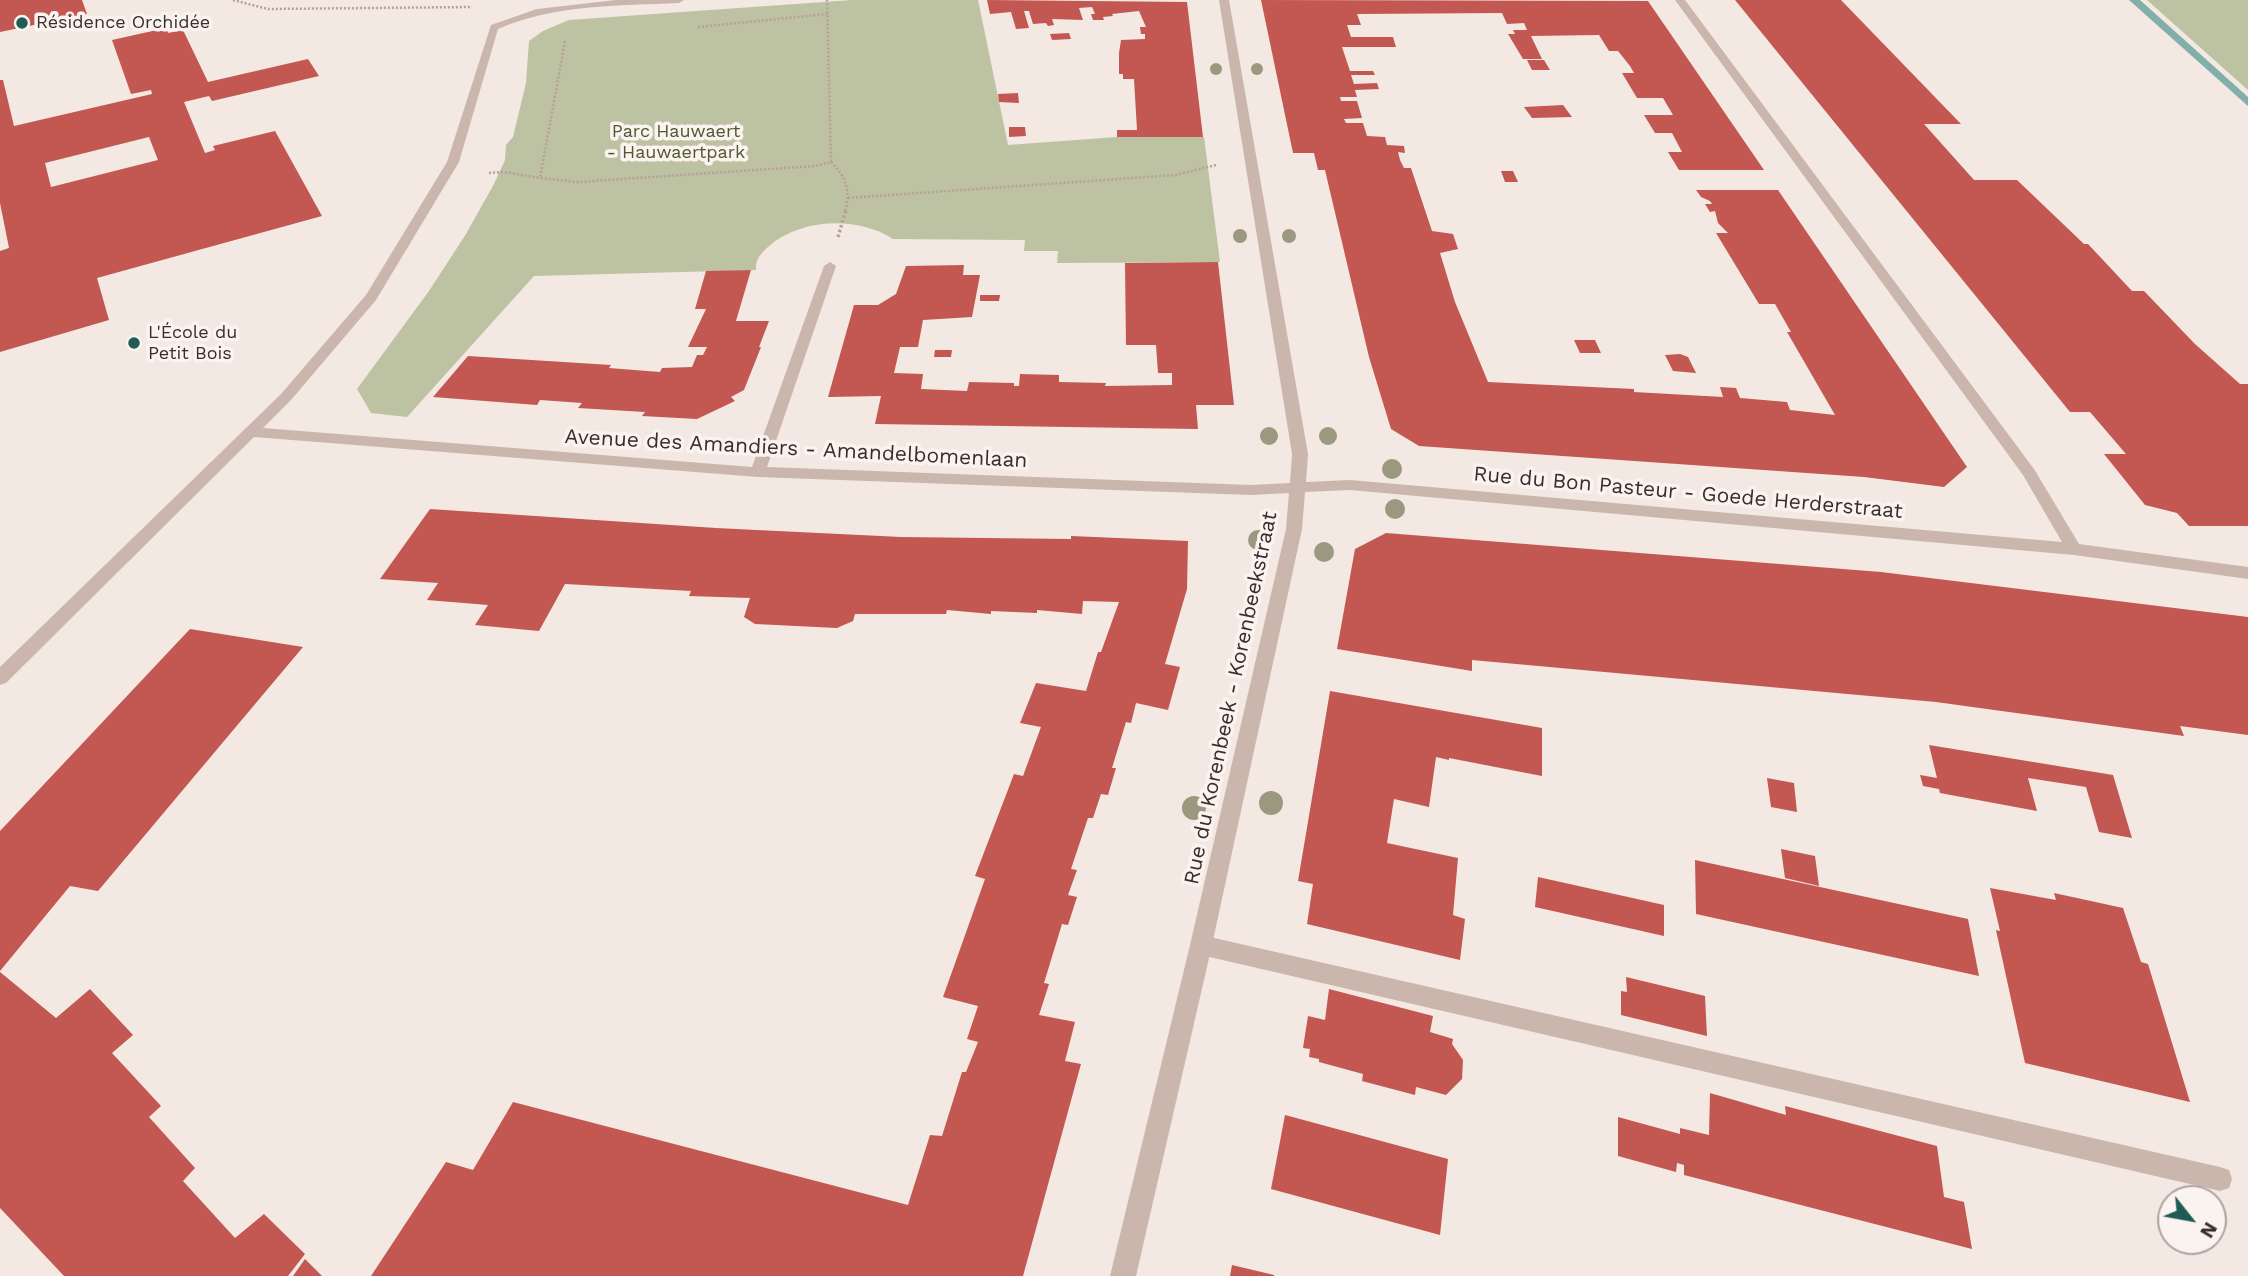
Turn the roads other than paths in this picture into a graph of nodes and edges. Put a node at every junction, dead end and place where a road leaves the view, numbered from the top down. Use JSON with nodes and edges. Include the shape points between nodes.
{"nodes":[{"id":1,"x":679,"y":0,"type":"edge"},
{"id":2,"x":1224,"y":0,"type":"edge"},
{"id":3,"x":1680,"y":0,"type":"edge"},
{"id":4,"x":830,"y":267,"type":"dead end"},
{"id":5,"x":251,"y":432,"type":"junction"},
{"id":6,"x":758,"y":472,"type":"junction"},
{"id":7,"x":1297,"y":488,"type":"junction"},
{"id":8,"x":2074,"y":550,"type":"junction"},
{"id":9,"x":2248,"y":573,"type":"edge"},
{"id":10,"x":0,"y":678,"type":"edge"},
{"id":11,"x":1202,"y":945,"type":"junction"},
{"id":12,"x":2220,"y":1179,"type":"dead end"},
{"id":13,"x":1123,"y":1276,"type":"edge"}],
"edges":[{"from":1,"to":5,"type":"street","via":[[546,9],[494,27],[453,162],[371,297]]},
{"from":2,"to":7,"type":"street","name":"Rue du Korenbeek - Korenbeekstraat","via":[[1300,454]]},
{"from":3,"to":8,"type":"street","via":[[2029,473]]},
{"from":4,"to":6,"type":"street"},
{"from":5,"to":6,"type":"street","name":"Avenue des Amandiers - Amandelbomenlaan"},
{"from":5,"to":10,"type":"street"},
{"from":6,"to":7,"type":"street","name":"Avenue des Amandiers - Amandelbomenlaan"},
{"from":7,"to":8,"type":"street","name":"Rue du Bon Pasteur - Goede Herderstraat","via":[[1350,485]]},
{"from":7,"to":11,"type":"street","name":"Rue du Korenbeek - Korenbeekstraat","via":[[1294,529]]},
{"from":8,"to":9,"type":"street","name":"Rue du Bon Pasteur - Goede Herderstraat"},
{"from":11,"to":12,"type":"street"},
{"from":11,"to":13,"type":"street","name":"Rue du Korenbeek - Korenbeekstraat"}]}
